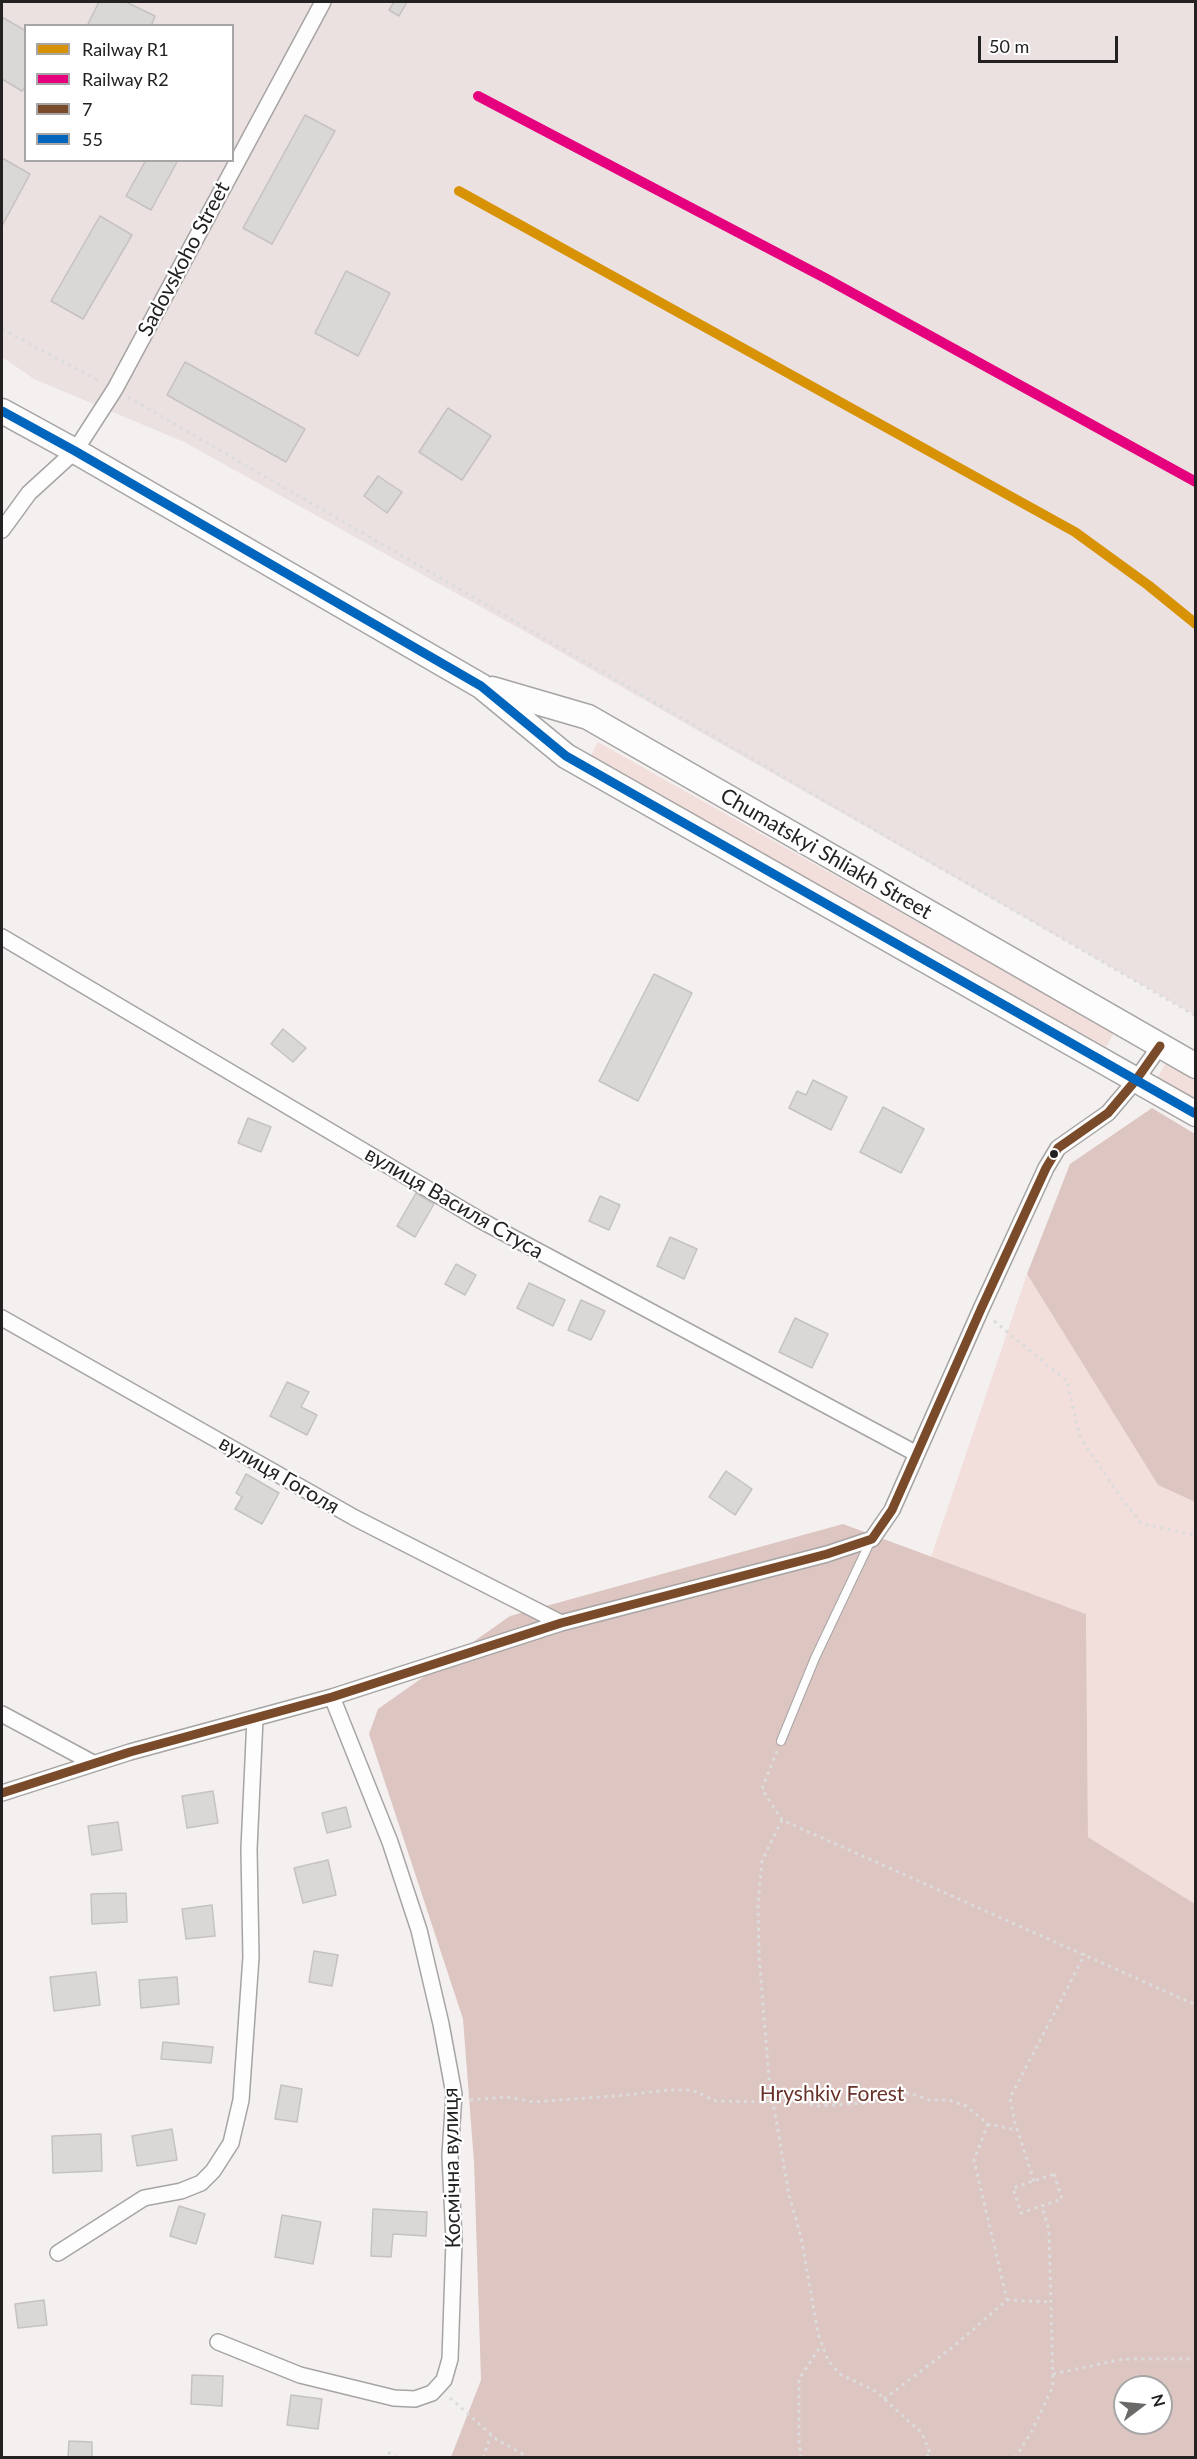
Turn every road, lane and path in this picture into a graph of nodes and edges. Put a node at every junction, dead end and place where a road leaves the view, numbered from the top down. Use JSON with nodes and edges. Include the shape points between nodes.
{"nodes":[{"id":1,"x":323,"y":2,"type":"edge"},
{"id":2,"x":2,"y":329,"type":"edge"},
{"id":3,"x":115,"y":389,"type":"junction"},
{"id":4,"x":2,"y":411,"type":"edge"},
{"id":5,"x":75,"y":451,"type":"junction"},
{"id":6,"x":2,"y":530,"type":"edge"},
{"id":7,"x":481,"y":686,"type":"junction"},
{"id":8,"x":2,"y":937,"type":"edge"},
{"id":9,"x":1196,"y":1016,"type":"edge"},
{"id":10,"x":1160,"y":1046,"type":"junction"},
{"id":11,"x":1196,"y":1066,"type":"edge"},
{"id":12,"x":1136,"y":1080,"type":"junction"},
{"id":13,"x":1196,"y":1114,"type":"edge"},
{"id":14,"x":981,"y":1310,"type":"junction"},
{"id":15,"x":2,"y":1318,"type":"edge"},
{"id":16,"x":917,"y":1454,"type":"junction"},
{"id":17,"x":1196,"y":1535,"type":"edge"},
{"id":18,"x":872,"y":1539,"type":"junction"},
{"id":19,"x":561,"y":1623,"type":"junction"},
{"id":20,"x":332,"y":1696,"type":"junction"},
{"id":21,"x":2,"y":1714,"type":"edge"},
{"id":22,"x":255,"y":1718,"type":"junction"},
{"id":23,"x":781,"y":1741,"type":"joint"},
{"id":24,"x":93,"y":1763,"type":"junction"},
{"id":25,"x":2,"y":1793,"type":"edge"},
{"id":26,"x":782,"y":1820,"type":"junction"},
{"id":27,"x":1085,"y":1954,"type":"junction"},
{"id":28,"x":1196,"y":2006,"type":"edge"},
{"id":29,"x":773,"y":2099,"type":"junction"},
{"id":30,"x":453,"y":2102,"type":"junction"},
{"id":31,"x":988,"y":2124,"type":"junction"},
{"id":32,"x":1016,"y":2128,"type":"junction"},
{"id":33,"x":1034,"y":2181,"type":"junction"},
{"id":34,"x":1042,"y":2206,"type":"junction"},
{"id":35,"x":58,"y":2253,"type":"dead end"},
{"id":36,"x":1007,"y":2300,"type":"junction"},
{"id":37,"x":1051,"y":2302,"type":"junction"},
{"id":38,"x":218,"y":2342,"type":"dead end"},
{"id":39,"x":822,"y":2344,"type":"junction"},
{"id":40,"x":1196,"y":2359,"type":"edge"},
{"id":41,"x":1053,"y":2374,"type":"junction"},
{"id":42,"x":438,"y":2386,"type":"junction"},
{"id":43,"x":884,"y":2398,"type":"junction"},
{"id":44,"x":491,"y":2435,"type":"junction"},
{"id":45,"x":388,"y":2452,"type":"dead end"},
{"id":46,"x":931,"y":2456,"type":"edge"},
{"id":47,"x":397,"y":2457,"type":"edge"},
{"id":48,"x":483,"y":2457,"type":"edge"},
{"id":49,"x":530,"y":2457,"type":"edge"},
{"id":50,"x":801,"y":2457,"type":"edge"},
{"id":51,"x":919,"y":2457,"type":"edge"},
{"id":52,"x":1015,"y":2457,"type":"edge"}],
"edges":[{"from":1,"to":3,"type":"street","name":"Sadovskoho Street"},
{"from":2,"to":3,"type":"path"},
{"from":3,"to":5,"type":"street","name":"Sadovskoho Street"},
{"from":3,"to":9,"type":"path"},
{"from":4,"to":5,"type":"main road","name":"Chumatskyi Shliakh Street"},
{"from":5,"to":6,"type":"street","name":"Sadovskoho Street","via":[[28,493]]},
{"from":5,"to":7,"type":"main road","name":"Chumatskyi Shliakh Street"},
{"from":7,"to":10,"type":"main road","name":"Chumatskyi Shliakh Street","via":[[588,717]]},
{"from":7,"to":12,"type":"main road","name":"Chumatskyi Shliakh Street","via":[[566,756]]},
{"from":8,"to":16,"type":"street","name":"вулиця Василя Стуса","via":[[480,1221]]},
{"from":10,"to":11,"type":"main road","name":"Chumatskyi Shliakh Street"},
{"from":10,"to":12,"type":"street"},
{"from":12,"to":13,"type":"main road","name":"Chumatskyi Shliakh Street"},
{"from":12,"to":14,"type":"street","via":[[1108,1113],[1058,1148]]},
{"from":14,"to":16,"type":"street"},
{"from":14,"to":17,"type":"path","via":[[1067,1381],[1080,1437],[1142,1524]]},
{"from":15,"to":19,"type":"street","name":"вулиця Гоголя","via":[[355,1518]]},
{"from":16,"to":18,"type":"street","via":[[892,1510]]},
{"from":18,"to":19,"type":"street"},
{"from":18,"to":23,"type":"lane"},
{"from":19,"to":20,"type":"street"},
{"from":20,"to":22,"type":"street"},
{"from":20,"to":30,"type":"street","name":"Космічна вулиця","via":[[390,1842],[418,1930],[441,2024]]},
{"from":21,"to":24,"type":"street"},
{"from":22,"to":24,"type":"street"},
{"from":22,"to":35,"type":"street","via":[[249,1849],[251,1957],[241,2100],[231,2143],[201,2183],[144,2198]]},
{"from":23,"to":26,"type":"path","via":[[762,1789]]},
{"from":24,"to":25,"type":"street"},
{"from":26,"to":27,"type":"path"},
{"from":26,"to":29,"type":"path","via":[[762,1861],[758,1904]]},
{"from":27,"to":28,"type":"path"},
{"from":27,"to":32,"type":"path","via":[[1010,2097]]},
{"from":29,"to":30,"type":"path","via":[[717,2102],[692,2090],[667,2090],[534,2102],[506,2097]]},
{"from":29,"to":31,"type":"path","via":[[818,2106],[864,2103],[909,2093],[966,2106]]},
{"from":29,"to":39,"type":"path","via":[[789,2195]]},
{"from":30,"to":42,"type":"street","name":"Космічна вулиця","via":[[450,2359],[444,2380]]},
{"from":31,"to":32,"type":"path"},
{"from":31,"to":36,"type":"path","via":[[974,2160]]},
{"from":32,"to":33,"type":"path"},
{"from":33,"to":34,"type":"path","via":[[1054,2174],[1062,2199]]},
{"from":33,"to":34,"type":"path","via":[[1013,2188],[1018,2204],[1021,2213]]},
{"from":34,"to":37,"type":"path","via":[[1049,2230]]},
{"from":36,"to":37,"type":"path"},
{"from":36,"to":43,"type":"path"},
{"from":37,"to":41,"type":"path"},
{"from":38,"to":42,"type":"street","via":[[300,2375],[394,2398],[415,2398],[432,2393]]},
{"from":39,"to":43,"type":"path","via":[[828,2361],[840,2374]]},
{"from":39,"to":50,"type":"path","via":[[799,2379]]},
{"from":40,"to":41,"type":"path","via":[[1123,2359]]},
{"from":41,"to":52,"type":"path","via":[[1053,2385],[1032,2433]]},
{"from":42,"to":44,"type":"path"},
{"from":43,"to":46,"type":"path","via":[[922,2433]]},
{"from":44,"to":48,"type":"path"},
{"from":44,"to":49,"type":"path"},
{"from":45,"to":47,"type":"path"},
{"from":46,"to":51,"type":"path"}]}
